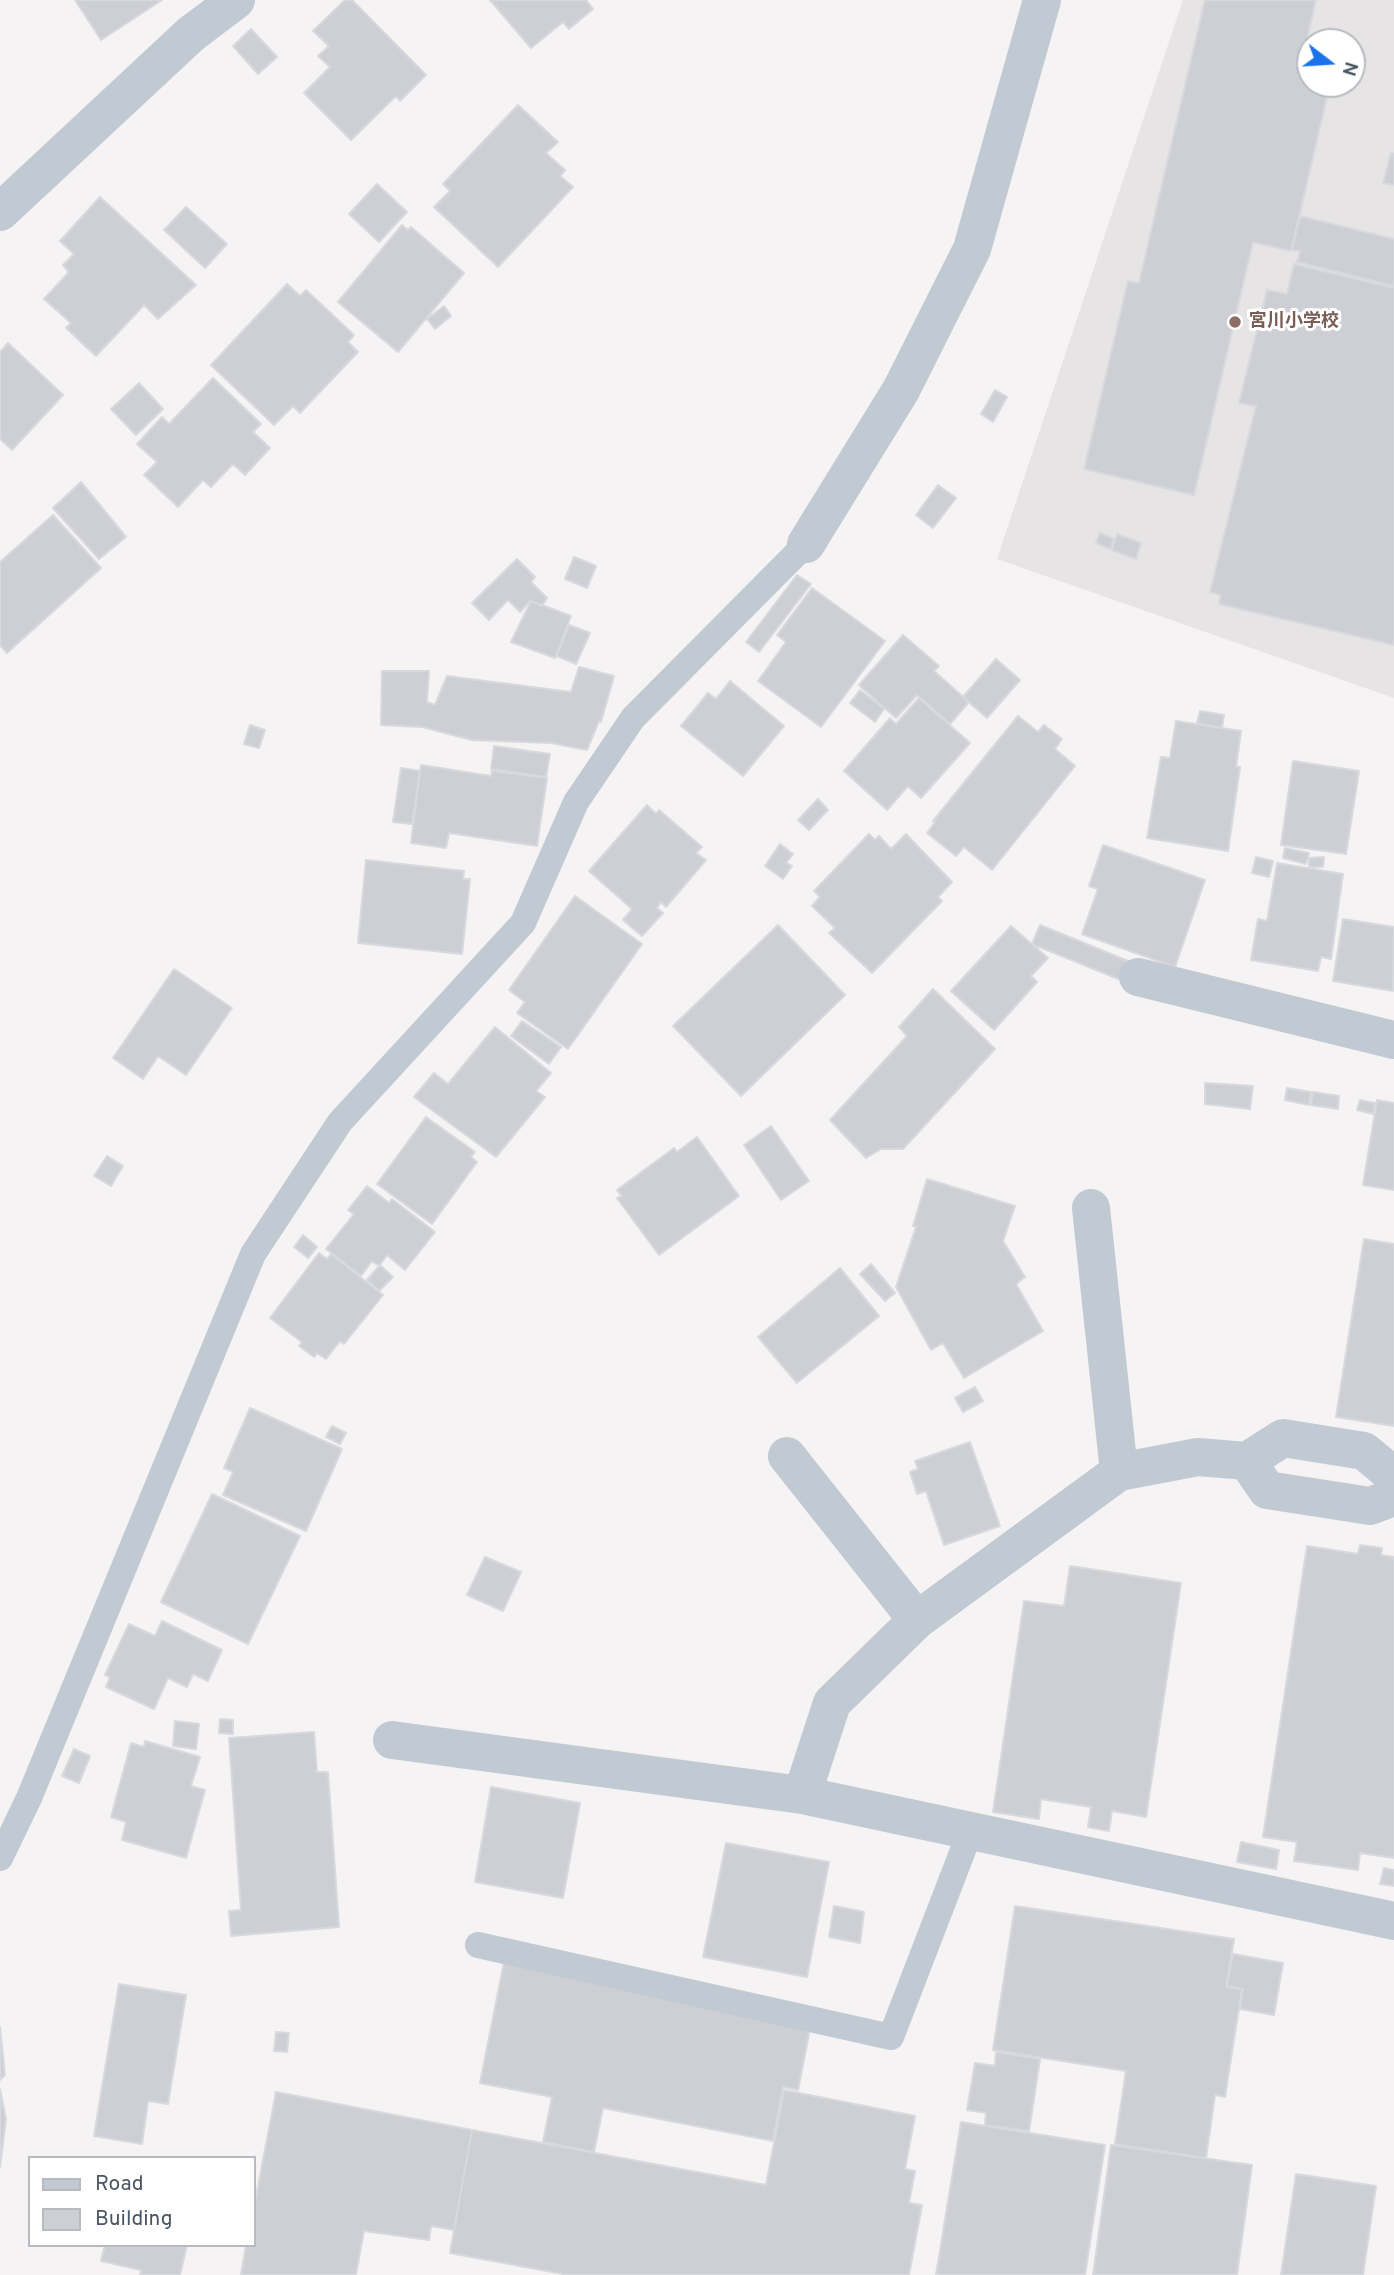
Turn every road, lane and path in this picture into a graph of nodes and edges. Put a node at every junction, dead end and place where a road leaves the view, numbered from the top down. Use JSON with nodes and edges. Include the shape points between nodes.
{"nodes":[{"id":1,"x":236,"y":0,"type":"edge"},
{"id":2,"x":1042,"y":0,"type":"edge"},
{"id":3,"x":0,"y":212,"type":"edge"},
{"id":4,"x":806,"y":544,"type":"joint"},
{"id":5,"x":1138,"y":977,"type":"dead end"},
{"id":6,"x":1394,"y":1040,"type":"edge"},
{"id":7,"x":1091,"y":1208,"type":"dead end"},
{"id":8,"x":787,"y":1456,"type":"dead end"},
{"id":9,"x":1247,"y":1461,"type":"junction"},
{"id":10,"x":1119,"y":1472,"type":"junction"},
{"id":11,"x":1394,"y":1476,"type":"edge"},
{"id":12,"x":1394,"y":1496,"type":"edge"},
{"id":13,"x":917,"y":1620,"type":"junction"},
{"id":14,"x":392,"y":1740,"type":"dead end"},
{"id":15,"x":802,"y":1795,"type":"junction"},
{"id":16,"x":970,"y":1832,"type":"junction"},
{"id":17,"x":0,"y":1858,"type":"edge"},
{"id":18,"x":1394,"y":1921,"type":"edge"},
{"id":19,"x":478,"y":1945,"type":"dead end"}],
"edges":[{"from":1,"to":3,"type":"street","via":[[191,34]]},
{"from":2,"to":4,"type":"street","via":[[972,249],[901,390]]},
{"from":4,"to":17,"type":"lane","via":[[633,718],[576,802],[523,923],[341,1122],[253,1254],[29,1798]]},
{"from":5,"to":6,"type":"street"},
{"from":7,"to":10,"type":"street"},
{"from":8,"to":13,"type":"street"},
{"from":9,"to":10,"type":"street","via":[[1198,1457]]},
{"from":9,"to":11,"type":"street","via":[[1283,1438],[1364,1451]]},
{"from":9,"to":12,"type":"street","via":[[1267,1490],[1370,1506]]},
{"from":10,"to":13,"type":"street"},
{"from":13,"to":15,"type":"street","via":[[832,1703]]},
{"from":14,"to":15,"type":"street"},
{"from":15,"to":16,"type":"street"},
{"from":16,"to":18,"type":"street"},
{"from":16,"to":19,"type":"lane","via":[[891,2037]]}]}
